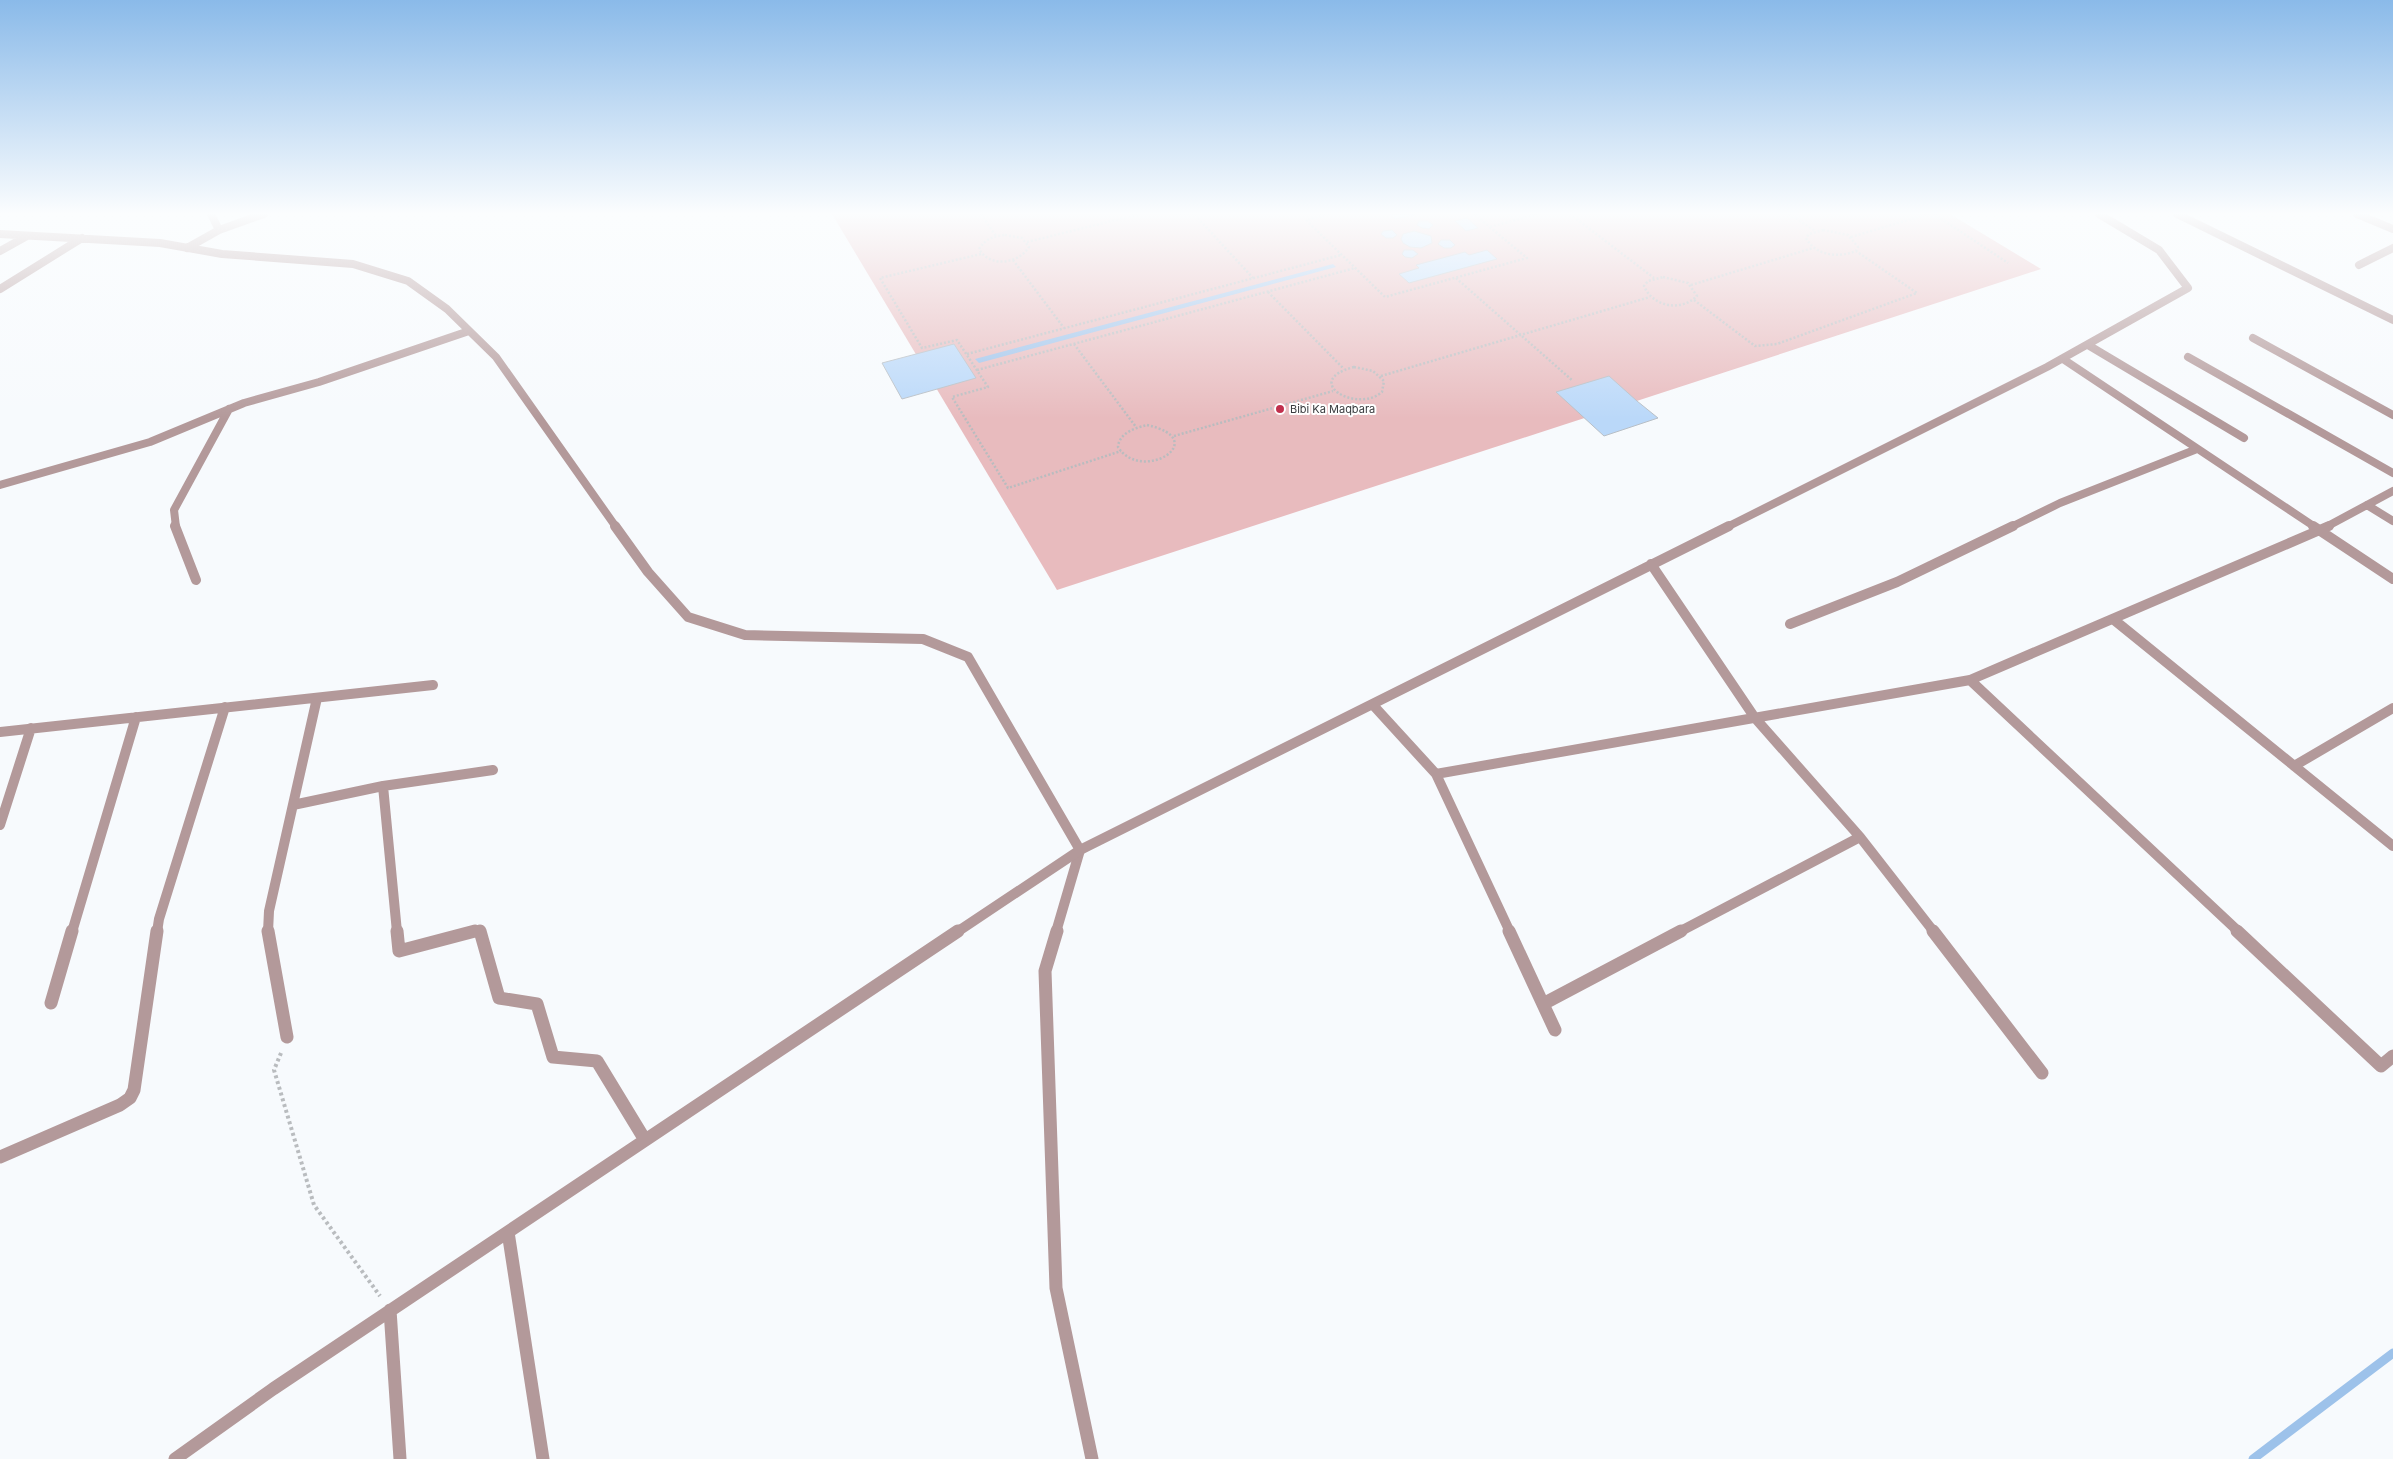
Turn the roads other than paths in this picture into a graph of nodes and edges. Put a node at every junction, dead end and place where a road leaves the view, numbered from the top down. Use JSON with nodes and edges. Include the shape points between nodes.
{"nodes":[{"id":1,"x":11,"y":282,"type":"edge"},
{"id":2,"x":409,"y":282,"type":"edge"},
{"id":3,"x":2184,"y":282,"type":"edge"},
{"id":4,"x":2316,"y":282,"type":"edge"},
{"id":5,"x":0,"y":289,"type":"edge"},
{"id":6,"x":2393,"y":320,"type":"edge"},
{"id":7,"x":469,"y":331,"type":"junction"},
{"id":8,"x":2253,"y":338,"type":"dead end"},
{"id":9,"x":2088,"y":345,"type":"junction"},
{"id":10,"x":2188,"y":357,"type":"dead end"},
{"id":11,"x":2063,"y":359,"type":"junction"},
{"id":12,"x":230,"y":409,"type":"junction"},
{"id":13,"x":2393,"y":415,"type":"edge"},
{"id":14,"x":2244,"y":438,"type":"dead end"},
{"id":15,"x":2197,"y":449,"type":"junction"},
{"id":16,"x":2393,"y":473,"type":"edge"},
{"id":17,"x":0,"y":485,"type":"edge"},
{"id":18,"x":2393,"y":491,"type":"edge"},
{"id":19,"x":2367,"y":505,"type":"junction"},
{"id":20,"x":2393,"y":521,"type":"edge"},
{"id":21,"x":2319,"y":531,"type":"junction"},
{"id":22,"x":1651,"y":564,"type":"junction"},
{"id":23,"x":2393,"y":578,"type":"edge"},
{"id":24,"x":196,"y":580,"type":"dead end"},
{"id":25,"x":2113,"y":619,"type":"junction"},
{"id":26,"x":1790,"y":624,"type":"dead end"},
{"id":27,"x":1970,"y":680,"type":"junction"},
{"id":28,"x":433,"y":685,"type":"dead end"},
{"id":29,"x":317,"y":698,"type":"junction"},
{"id":30,"x":1373,"y":705,"type":"junction"},
{"id":31,"x":225,"y":708,"type":"junction"},
{"id":32,"x":2393,"y":708,"type":"edge"},
{"id":33,"x":136,"y":717,"type":"junction"},
{"id":34,"x":1756,"y":718,"type":"junction"},
{"id":35,"x":32,"y":728,"type":"junction"},
{"id":36,"x":0,"y":732,"type":"edge"},
{"id":37,"x":2294,"y":766,"type":"junction"},
{"id":38,"x":493,"y":770,"type":"dead end"},
{"id":39,"x":1436,"y":774,"type":"junction"},
{"id":40,"x":383,"y":786,"type":"junction"},
{"id":41,"x":293,"y":805,"type":"junction"},
{"id":42,"x":0,"y":825,"type":"edge"},
{"id":43,"x":1860,"y":837,"type":"junction"},
{"id":44,"x":2393,"y":846,"type":"edge"},
{"id":45,"x":1080,"y":850,"type":"junction"},
{"id":46,"x":50,"y":1003,"type":"dead end"},
{"id":47,"x":1543,"y":1004,"type":"junction"},
{"id":48,"x":1555,"y":1030,"type":"dead end"},
{"id":49,"x":287,"y":1036,"type":"road end"},
{"id":50,"x":2393,"y":1056,"type":"edge"},
{"id":51,"x":2042,"y":1073,"type":"dead end"},
{"id":52,"x":645,"y":1140,"type":"junction"},
{"id":53,"x":0,"y":1157,"type":"edge"},
{"id":54,"x":508,"y":1232,"type":"junction"},
{"id":55,"x":390,"y":1310,"type":"junction"},
{"id":56,"x":175,"y":1459,"type":"edge"},
{"id":57,"x":400,"y":1459,"type":"edge"},
{"id":58,"x":542,"y":1459,"type":"edge"},
{"id":59,"x":1092,"y":1459,"type":"edge"}],
"edges":[{"from":1,"to":5,"type":"street"},
{"from":2,"to":7,"type":"street"},
{"from":3,"to":9,"type":"street","via":[[2188,288]]},
{"from":4,"to":6,"type":"street"},
{"from":7,"to":12,"type":"street"},
{"from":7,"to":45,"type":"street","via":[[496,357],[648,572],[688,617],[745,635],[923,639],[968,657]]},
{"from":8,"to":13,"type":"street"},
{"from":9,"to":11,"type":"street"},
{"from":9,"to":14,"type":"street"},
{"from":10,"to":16,"type":"street"},
{"from":11,"to":15,"type":"street"},
{"from":11,"to":22,"type":"street"},
{"from":12,"to":17,"type":"street","via":[[150,442]]},
{"from":12,"to":24,"type":"street","via":[[174,510],[174,522]]},
{"from":15,"to":21,"type":"street"},
{"from":15,"to":26,"type":"street","via":[[2060,503],[1896,582]]},
{"from":18,"to":19,"type":"street"},
{"from":19,"to":20,"type":"street"},
{"from":19,"to":21,"type":"street"},
{"from":21,"to":23,"type":"street"},
{"from":21,"to":25,"type":"street"},
{"from":22,"to":30,"type":"street"},
{"from":22,"to":34,"type":"street"},
{"from":25,"to":27,"type":"street"},
{"from":25,"to":37,"type":"street"},
{"from":27,"to":34,"type":"street"},
{"from":27,"to":50,"type":"street","via":[[2381,1066]]},
{"from":28,"to":29,"type":"street"},
{"from":29,"to":31,"type":"street"},
{"from":29,"to":41,"type":"street"},
{"from":30,"to":39,"type":"street"},
{"from":30,"to":45,"type":"street"},
{"from":31,"to":33,"type":"street"},
{"from":31,"to":53,"type":"street","via":[[159,919],[134,1090],[130,1098]]},
{"from":32,"to":37,"type":"street"},
{"from":33,"to":35,"type":"street"},
{"from":33,"to":46,"type":"street"},
{"from":34,"to":39,"type":"street"},
{"from":34,"to":43,"type":"street"},
{"from":35,"to":36,"type":"street"},
{"from":35,"to":42,"type":"street"},
{"from":37,"to":44,"type":"street"},
{"from":38,"to":40,"type":"street"},
{"from":39,"to":47,"type":"street"},
{"from":40,"to":41,"type":"street"},
{"from":40,"to":52,"type":"street","via":[[399,951],[480,930],[498,998],[537,1004],[553,1057],[597,1061]]},
{"from":41,"to":49,"type":"street","via":[[268,923],[268,939]]},
{"from":43,"to":47,"type":"street"},
{"from":43,"to":51,"type":"street"},
{"from":45,"to":52,"type":"street"},
{"from":45,"to":59,"type":"street","via":[[1045,972],[1056,1288]]},
{"from":47,"to":48,"type":"street"},
{"from":52,"to":54,"type":"street"},
{"from":54,"to":55,"type":"street"},
{"from":54,"to":58,"type":"street"},
{"from":55,"to":56,"type":"street"},
{"from":55,"to":57,"type":"street"}]}
